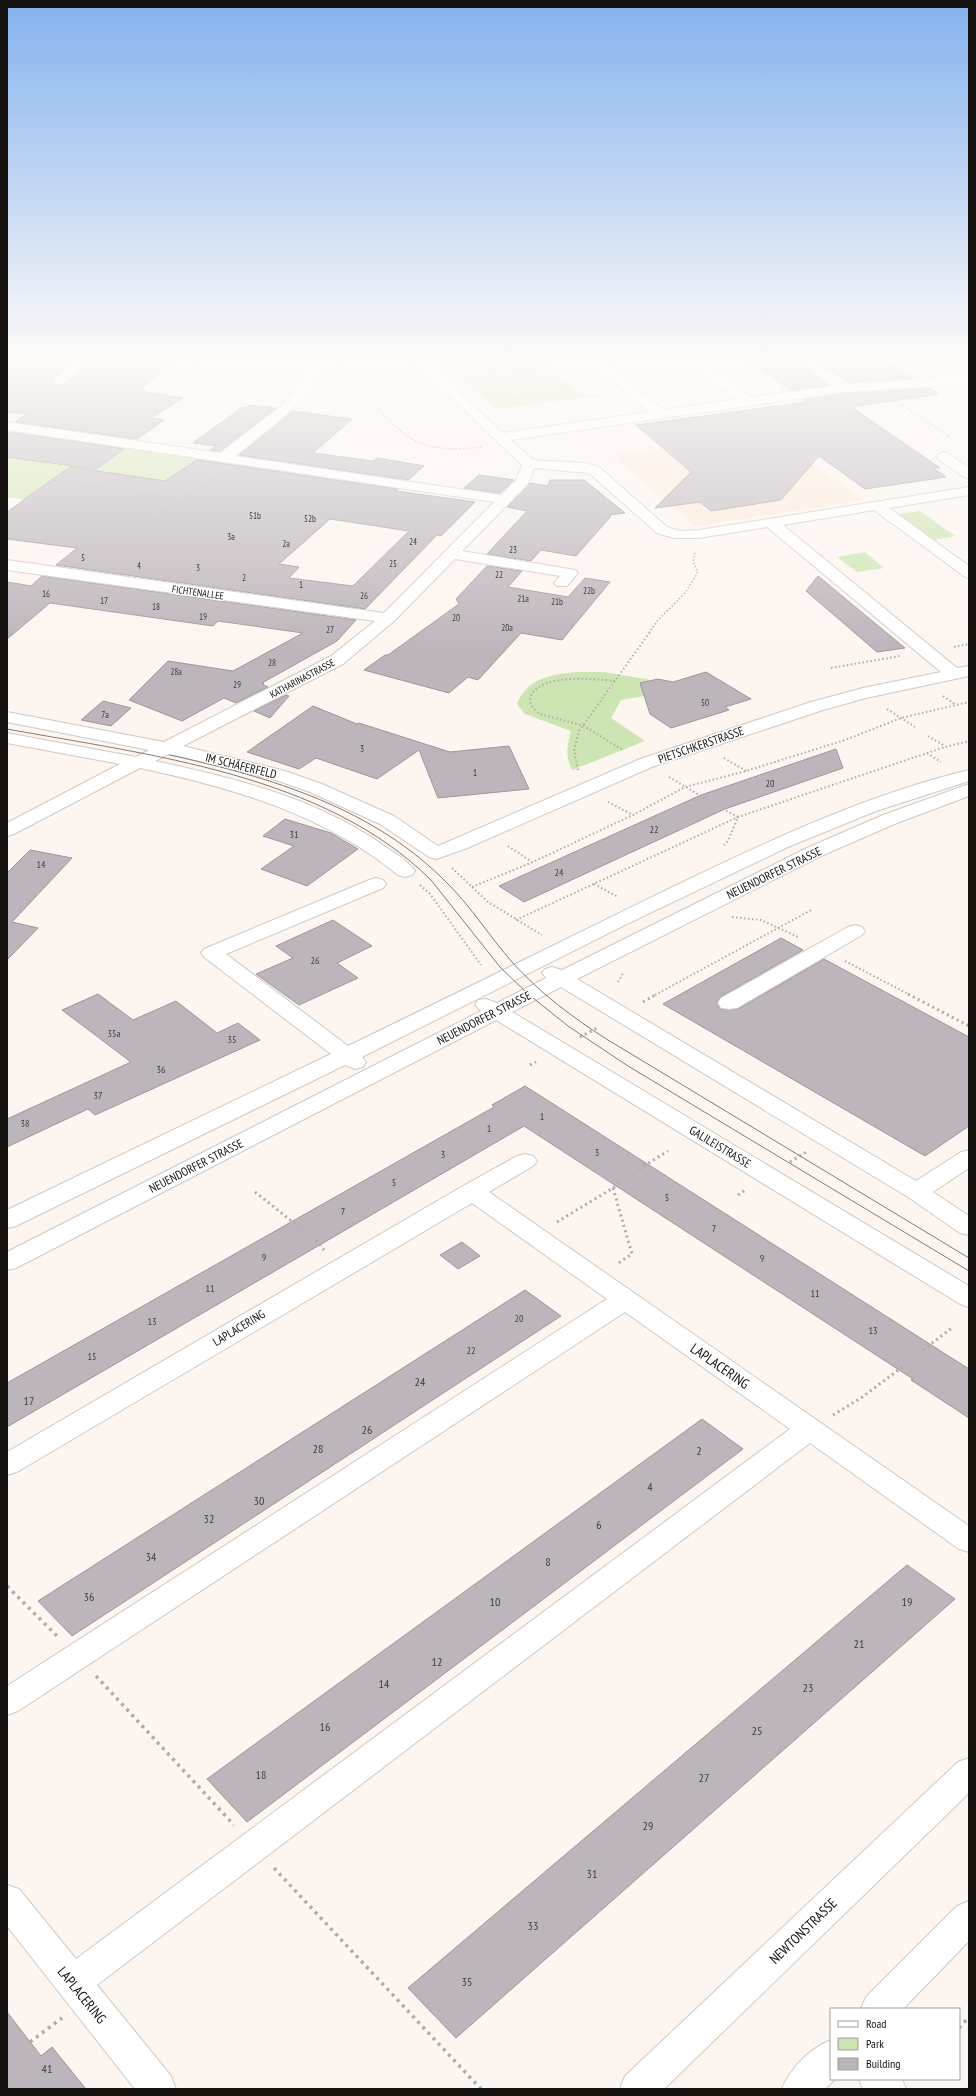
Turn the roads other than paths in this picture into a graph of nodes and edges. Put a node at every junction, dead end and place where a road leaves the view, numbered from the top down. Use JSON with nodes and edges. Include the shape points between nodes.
{"nodes":[{"id":1,"x":194,"y":454,"type":"edge"},
{"id":2,"x":228,"y":454,"type":"edge"},
{"id":3,"x":518,"y":454,"type":"edge"},
{"id":4,"x":943,"y":456,"type":"dead end"},
{"id":5,"x":222,"y":458,"type":"junction"},
{"id":6,"x":529,"y":464,"type":"junction"},
{"id":7,"x":969,"y":474,"type":"edge"},
{"id":8,"x":969,"y":491,"type":"edge"},
{"id":9,"x":506,"y":500,"type":"junction"},
{"id":10,"x":877,"y":506,"type":"junction"},
{"id":11,"x":771,"y":523,"type":"junction"},
{"id":12,"x":451,"y":554,"type":"junction"},
{"id":13,"x":7,"y":565,"type":"edge"},
{"id":14,"x":969,"y":574,"type":"edge"},
{"id":15,"x":562,"y":583,"type":"dead end"},
{"id":16,"x":388,"y":618,"type":"junction"},
{"id":17,"x":961,"y":673,"type":"edge"},
{"id":18,"x":7,"y":717,"type":"edge"},
{"id":19,"x":7,"y":738,"type":"edge"},
{"id":20,"x":168,"y":748,"type":"junction"},
{"id":21,"x":138,"y":764,"type":"junction"},
{"id":22,"x":969,"y":775,"type":"edge"},
{"id":23,"x":969,"y":790,"type":"edge"},
{"id":24,"x":7,"y":830,"type":"edge"},
{"id":25,"x":458,"y":845,"type":"joint"},
{"id":26,"x":405,"y":871,"type":"road end"},
{"id":27,"x":376,"y":884,"type":"dead end"},
{"id":28,"x":855,"y":931,"type":"dead end"},
{"id":29,"x":534,"y":962,"type":"junction"},
{"id":30,"x":562,"y":979,"type":"junction"},
{"id":31,"x":471,"y":995,"type":"junction"},
{"id":32,"x":729,"y":1003,"type":"dead end"},
{"id":33,"x":497,"y":1011,"type":"junction"},
{"id":34,"x":346,"y":1055,"type":"junction"},
{"id":35,"x":372,"y":1075,"type":"junction"},
{"id":36,"x":969,"y":1157,"type":"edge"},
{"id":37,"x":525,"y":1161,"type":"dead end"},
{"id":38,"x":471,"y":1191,"type":"junction"},
{"id":39,"x":916,"y":1192,"type":"junction"},
{"id":40,"x":7,"y":1220,"type":"edge"},
{"id":41,"x":969,"y":1227,"type":"edge"},
{"id":42,"x":7,"y":1262,"type":"edge"},
{"id":43,"x":969,"y":1298,"type":"edge"},
{"id":44,"x":626,"y":1300,"type":"junction"},
{"id":45,"x":810,"y":1429,"type":"junction"},
{"id":46,"x":7,"y":1466,"type":"edge"},
{"id":47,"x":969,"y":1541,"type":"edge"},
{"id":48,"x":7,"y":1702,"type":"edge"},
{"id":49,"x":965,"y":1783,"type":"edge"},
{"id":50,"x":7,"y":1900,"type":"edge"},
{"id":51,"x":969,"y":1917,"type":"edge"},
{"id":52,"x":69,"y":1998,"type":"junction"},
{"id":53,"x":880,"y":2008,"type":"edge"},
{"id":54,"x":830,"y":2058,"type":"edge"},
{"id":55,"x":878,"y":2080,"type":"edge"},
{"id":56,"x":158,"y":2089,"type":"edge"},
{"id":57,"x":638,"y":2089,"type":"edge"},
{"id":58,"x":800,"y":2089,"type":"edge"},
{"id":59,"x":888,"y":2089,"type":"edge"}],
"edges":[{"from":1,"to":5,"type":"street"},
{"from":2,"to":5,"type":"street"},
{"from":3,"to":6,"type":"street"},
{"from":4,"to":7,"type":"street"},
{"from":5,"to":9,"type":"street"},
{"from":6,"to":9,"type":"street","name":"KATHARINASTRASSE","via":[[524,481]]},
{"from":6,"to":11,"type":"street","via":[[585,467],[594,470],[662,530],[679,535]]},
{"from":8,"to":10,"type":"street"},
{"from":9,"to":12,"type":"street","name":"KATHARINASTRASSE"},
{"from":10,"to":11,"type":"street"},
{"from":10,"to":14,"type":"street"},
{"from":11,"to":17,"type":"street","name":"PIETSCHKERSTRASSE"},
{"from":12,"to":15,"type":"street","via":[[570,573]]},
{"from":12,"to":16,"type":"street","name":"KATHARINASTRASSE"},
{"from":13,"to":16,"type":"street","name":"FICHTENALLEE"},
{"from":16,"to":20,"type":"street","name":"KATHARINASTRASSE","via":[[337,660]]},
{"from":17,"to":25,"type":"street","name":"PIETSCHKERSTRASSE","via":[[863,693],[817,706],[646,763]]},
{"from":18,"to":20,"type":"street","name":"IM SCHÄFERFELD"},
{"from":19,"to":21,"type":"street","name":"IM SCHÄFERFELD"},
{"from":20,"to":21,"type":"street","name":"KATHARINASTRASSE"},
{"from":20,"to":25,"type":"street","name":"IM SCHÄFERFELD","via":[[244,765],[316,788],[387,820],[436,853]]},
{"from":21,"to":24,"type":"street","name":"KATHARINASTRASSE"},
{"from":21,"to":26,"type":"street","name":"IM SCHÄFERFELD","via":[[218,780],[287,802],[348,830]]},
{"from":22,"to":29,"type":"street","name":"NEUENDORFER STRASSE","via":[[870,807],[791,839]]},
{"from":23,"to":30,"type":"street","name":"NEUENDORFER STRASSE","via":[[890,819],[814,852]]},
{"from":27,"to":34,"type":"street","via":[[211,953]]},
{"from":28,"to":32,"type":"street"},
{"from":29,"to":30,"type":"street"},
{"from":29,"to":31,"type":"street","name":"NEUENDORFER STRASSE"},
{"from":30,"to":33,"type":"street","name":"NEUENDORFER STRASSE"},
{"from":30,"to":39,"type":"street"},
{"from":31,"to":33,"type":"street","name":"GALILEISTRASSE"},
{"from":31,"to":34,"type":"street","name":"NEUENDORFER STRASSE"},
{"from":33,"to":35,"type":"street","name":"NEUENDORFER STRASSE"},
{"from":33,"to":43,"type":"street","name":"GALILEISTRASSE"},
{"from":34,"to":35,"type":"street"},
{"from":34,"to":40,"type":"street","name":"NEUENDORFER STRASSE"},
{"from":35,"to":42,"type":"street","name":"NEUENDORFER STRASSE"},
{"from":36,"to":39,"type":"street"},
{"from":37,"to":38,"type":"street","name":"LAPLACERING"},
{"from":38,"to":44,"type":"street","name":"LAPLACERING"},
{"from":38,"to":46,"type":"street","name":"LAPLACERING"},
{"from":39,"to":41,"type":"street"},
{"from":44,"to":45,"type":"street","name":"LAPLACERING"},
{"from":44,"to":48,"type":"street"},
{"from":45,"to":47,"type":"street","name":"LAPLACERING"},
{"from":45,"to":52,"type":"street"},
{"from":49,"to":57,"type":"street","name":"NEWTONSTRASSE"},
{"from":50,"to":52,"type":"street","name":"LAPLACERING"},
{"from":51,"to":53,"type":"street"},
{"from":52,"to":56,"type":"street","name":"LAPLACERING"},
{"from":54,"to":58,"type":"street"},
{"from":55,"to":59,"type":"street"}]}
